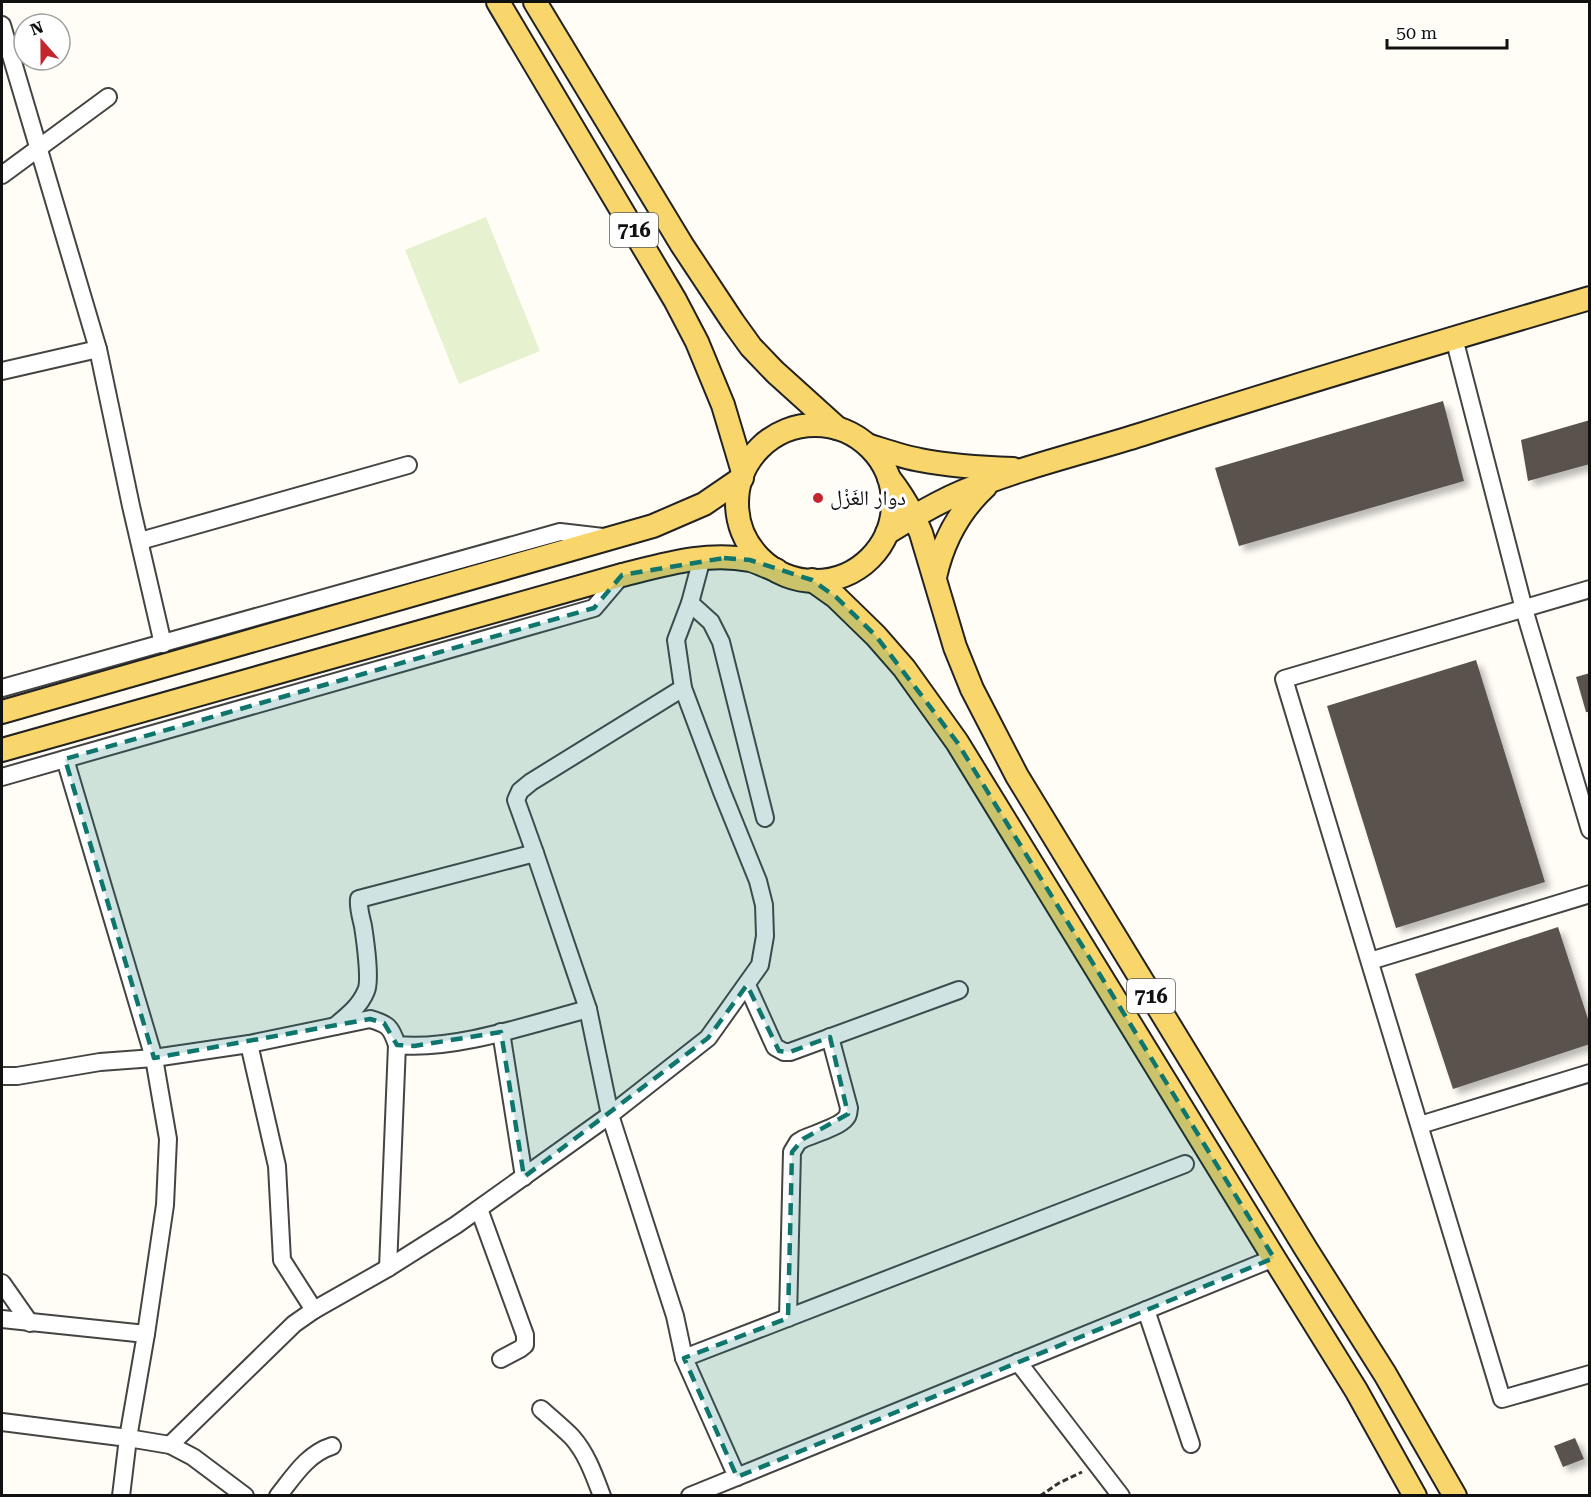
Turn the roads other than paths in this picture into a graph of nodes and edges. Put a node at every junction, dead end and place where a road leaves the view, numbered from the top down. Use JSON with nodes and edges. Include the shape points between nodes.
{"nodes":[{"id":1,"x":498,"y":2,"type":"edge"},
{"id":2,"x":535,"y":2,"type":"edge"},
{"id":3,"x":2,"y":27,"type":"edge"},
{"id":4,"x":108,"y":97,"type":"dead end"},
{"id":5,"x":38,"y":148,"type":"junction"},
{"id":6,"x":2,"y":176,"type":"edge"},
{"id":7,"x":1590,"y":298,"type":"edge"},
{"id":8,"x":1455,"y":338,"type":"junction"},
{"id":9,"x":98,"y":349,"type":"junction"},
{"id":10,"x":2,"y":371,"type":"edge"},
{"id":11,"x":837,"y":428,"type":"junction"},
{"id":12,"x":870,"y":446,"type":"junction"},
{"id":13,"x":408,"y":465,"type":"dead end"},
{"id":14,"x":1027,"y":469,"type":"junction"},
{"id":15,"x":742,"y":475,"type":"junction"},
{"id":16,"x":890,"y":478,"type":"junction"},
{"id":17,"x":990,"y":482,"type":"junction"},
{"id":18,"x":915,"y":516,"type":"junction"},
{"id":19,"x":887,"y":533,"type":"junction"},
{"id":20,"x":613,"y":538,"type":"junction"},
{"id":21,"x":140,"y":541,"type":"junction"},
{"id":22,"x":702,"y":558,"type":"junction"},
{"id":23,"x":776,"y":570,"type":"junction"},
{"id":24,"x":622,"y":575,"type":"junction"},
{"id":25,"x":934,"y":579,"type":"junction"},
{"id":26,"x":812,"y":580,"type":"junction"},
{"id":27,"x":1590,"y":589,"type":"edge"},
{"id":28,"x":690,"y":603,"type":"junction"},
{"id":29,"x":1524,"y":609,"type":"junction"},
{"id":30,"x":164,"y":644,"type":"junction"},
{"id":31,"x":2,"y":688,"type":"edge"},
{"id":32,"x":683,"y":688,"type":"junction"},
{"id":33,"x":2,"y":712,"type":"edge"},
{"id":34,"x":2,"y":750,"type":"edge"},
{"id":35,"x":65,"y":759,"type":"junction"},
{"id":36,"x":2,"y":777,"type":"edge"},
{"id":37,"x":765,"y":818,"type":"dead end"},
{"id":38,"x":1590,"y":830,"type":"edge"},
{"id":39,"x":535,"y":854,"type":"junction"},
{"id":40,"x":1590,"y":894,"type":"edge"},
{"id":41,"x":1370,"y":961,"type":"junction"},
{"id":42,"x":747,"y":985,"type":"junction"},
{"id":43,"x":959,"y":990,"type":"dead end"},
{"id":44,"x":588,"y":1009,"type":"junction"},
{"id":45,"x":334,"y":1026,"type":"junction"},
{"id":46,"x":501,"y":1032,"type":"junction"},
{"id":47,"x":830,"y":1037,"type":"junction"},
{"id":48,"x":249,"y":1044,"type":"junction"},
{"id":49,"x":397,"y":1045,"type":"junction"},
{"id":50,"x":154,"y":1058,"type":"junction"},
{"id":51,"x":1590,"y":1073,"type":"edge"},
{"id":52,"x":2,"y":1076,"type":"edge"},
{"id":53,"x":610,"y":1114,"type":"junction"},
{"id":54,"x":1420,"y":1125,"type":"junction"},
{"id":55,"x":1185,"y":1164,"type":"dead end"},
{"id":56,"x":524,"y":1177,"type":"junction"},
{"id":57,"x":479,"y":1209,"type":"junction"},
{"id":58,"x":1274,"y":1258,"type":"junction"},
{"id":59,"x":388,"y":1268,"type":"junction"},
{"id":60,"x":2,"y":1283,"type":"edge"},
{"id":61,"x":1146,"y":1310,"type":"junction"},
{"id":62,"x":314,"y":1311,"type":"junction"},
{"id":63,"x":788,"y":1318,"type":"junction"},
{"id":64,"x":2,"y":1319,"type":"edge"},
{"id":65,"x":30,"y":1323,"type":"junction"},
{"id":66,"x":146,"y":1334,"type":"junction"},
{"id":67,"x":684,"y":1358,"type":"junction"},
{"id":68,"x":501,"y":1359,"type":"dead end"},
{"id":69,"x":1018,"y":1362,"type":"junction"},
{"id":70,"x":1590,"y":1374,"type":"edge"},
{"id":71,"x":541,"y":1408,"type":"dead end"},
{"id":72,"x":2,"y":1422,"type":"edge"},
{"id":73,"x":128,"y":1438,"type":"junction"},
{"id":74,"x":170,"y":1444,"type":"junction"},
{"id":75,"x":1191,"y":1444,"type":"dead end"},
{"id":76,"x":332,"y":1446,"type":"dead end"},
{"id":77,"x":737,"y":1477,"type":"junction"},
{"id":78,"x":122,"y":1496,"type":"edge"},
{"id":79,"x":245,"y":1496,"type":"edge"},
{"id":80,"x":279,"y":1496,"type":"edge"},
{"id":81,"x":602,"y":1496,"type":"edge"},
{"id":82,"x":690,"y":1496,"type":"edge"},
{"id":83,"x":1121,"y":1496,"type":"edge"},
{"id":84,"x":1415,"y":1496,"type":"edge"},
{"id":85,"x":1455,"y":1496,"type":"edge"}],
"edges":[{"from":1,"to":15,"type":"main road","number":"716","via":[[698,342],[723,405]]},
{"from":2,"to":11,"type":"main road","number":"716","via":[[733,322],[775,372]]},
{"from":3,"to":5,"type":"street"},
{"from":4,"to":5,"type":"street"},
{"from":5,"to":6,"type":"street"},
{"from":5,"to":9,"type":"street"},
{"from":7,"to":8,"type":"main road"},
{"from":8,"to":14,"type":"main road"},
{"from":8,"to":29,"type":"street"},
{"from":9,"to":10,"type":"street"},
{"from":9,"to":21,"type":"street"},
{"from":11,"to":12,"type":"main road","number":"716"},
{"from":11,"to":15,"type":"main road","number":"716","via":[[800,426],[782,432],[759,449]]},
{"from":12,"to":14,"type":"main road","via":[[951,465]]},
{"from":12,"to":16,"type":"main road","number":"716"},
{"from":13,"to":21,"type":"street"},
{"from":14,"to":17,"type":"main road"},
{"from":15,"to":20,"type":"main road","via":[[704,504],[680,516]]},
{"from":15,"to":23,"type":"main road","number":"716","via":[[737,509],[741,527],[761,559]]},
{"from":16,"to":18,"type":"main road","number":"716"},
{"from":16,"to":19,"type":"main road","number":"716","via":[[893,506]]},
{"from":17,"to":18,"type":"main road"},
{"from":17,"to":25,"type":"main road","via":[[959,516]]},
{"from":18,"to":19,"type":"main road"},
{"from":18,"to":25,"type":"main road","number":"716"},
{"from":19,"to":26,"type":"main road","number":"716","via":[[878,549],[849,573]]},
{"from":20,"to":30,"type":"street","via":[[560,532]]},
{"from":20,"to":33,"type":"main road"},
{"from":21,"to":30,"type":"street"},
{"from":22,"to":23,"type":"main road","via":[[750,560]]},
{"from":22,"to":24,"type":"main road"},
{"from":22,"to":28,"type":"street"},
{"from":23,"to":26,"type":"main road","number":"716","via":[[793,578]]},
{"from":24,"to":34,"type":"main road"},
{"from":24,"to":35,"type":"street","via":[[594,608]]},
{"from":25,"to":85,"type":"main road","number":"716","via":[[968,678],[1017,776],[1385,1374]]},
{"from":26,"to":58,"type":"main road","number":"716","via":[[836,597],[876,636],[957,742]]},
{"from":27,"to":29,"type":"street"},
{"from":28,"to":32,"type":"street","via":[[676,640]]},
{"from":28,"to":37,"type":"street","via":[[711,622],[721,642]]},
{"from":29,"to":38,"type":"street"},
{"from":29,"to":41,"type":"street","via":[[1284,679]]},
{"from":30,"to":31,"type":"street"},
{"from":32,"to":39,"type":"street","via":[[520,791],[516,800]]},
{"from":32,"to":42,"type":"street","via":[[764,905],[765,936],[760,965]]},
{"from":35,"to":36,"type":"street"},
{"from":35,"to":50,"type":"street"},
{"from":39,"to":44,"type":"street"},
{"from":39,"to":45,"type":"street","via":[[358,899],[367,990],[357,1006]]},
{"from":40,"to":41,"type":"street"},
{"from":41,"to":54,"type":"street"},
{"from":42,"to":47,"type":"street","via":[[779,1051],[790,1052]]},
{"from":42,"to":53,"type":"street","via":[[708,1038]]},
{"from":43,"to":47,"type":"street"},
{"from":44,"to":46,"type":"street"},
{"from":44,"to":53,"type":"street"},
{"from":45,"to":48,"type":"street"},
{"from":45,"to":49,"type":"street","via":[[370,1019],[384,1023]]},
{"from":46,"to":49,"type":"street","via":[[434,1044]]},
{"from":46,"to":56,"type":"street"},
{"from":47,"to":63,"type":"street","via":[[849,1108],[840,1123],[798,1142],[792,1152]]},
{"from":48,"to":50,"type":"street"},
{"from":48,"to":62,"type":"street","via":[[277,1166],[282,1260]]},
{"from":49,"to":59,"type":"street"},
{"from":50,"to":52,"type":"street"},
{"from":50,"to":66,"type":"street","via":[[168,1139],[165,1205]]},
{"from":51,"to":54,"type":"street"},
{"from":53,"to":56,"type":"street"},
{"from":53,"to":67,"type":"street","via":[[675,1316]]},
{"from":54,"to":70,"type":"street","via":[[1502,1399]]},
{"from":55,"to":63,"type":"street"},
{"from":56,"to":57,"type":"street"},
{"from":57,"to":59,"type":"street"},
{"from":57,"to":68,"type":"street","via":[[525,1335],[525,1345]]},
{"from":58,"to":61,"type":"street"},
{"from":58,"to":84,"type":"main road","number":"716","via":[[1356,1390]]},
{"from":59,"to":62,"type":"street"},
{"from":60,"to":65,"type":"street"},
{"from":61,"to":69,"type":"street"},
{"from":61,"to":75,"type":"street"},
{"from":62,"to":74,"type":"street","via":[[281,1336]]},
{"from":63,"to":67,"type":"street"},
{"from":64,"to":65,"type":"street"},
{"from":65,"to":66,"type":"street"},
{"from":66,"to":73,"type":"street"},
{"from":67,"to":77,"type":"street"},
{"from":69,"to":77,"type":"street"},
{"from":69,"to":83,"type":"street"},
{"from":71,"to":81,"type":"street","via":[[581,1449]]},
{"from":72,"to":73,"type":"street"},
{"from":73,"to":74,"type":"street"},
{"from":73,"to":78,"type":"street"},
{"from":74,"to":79,"type":"street"},
{"from":76,"to":80,"type":"street","via":[[321,1449],[305,1462]]},
{"from":77,"to":82,"type":"street"}]}
